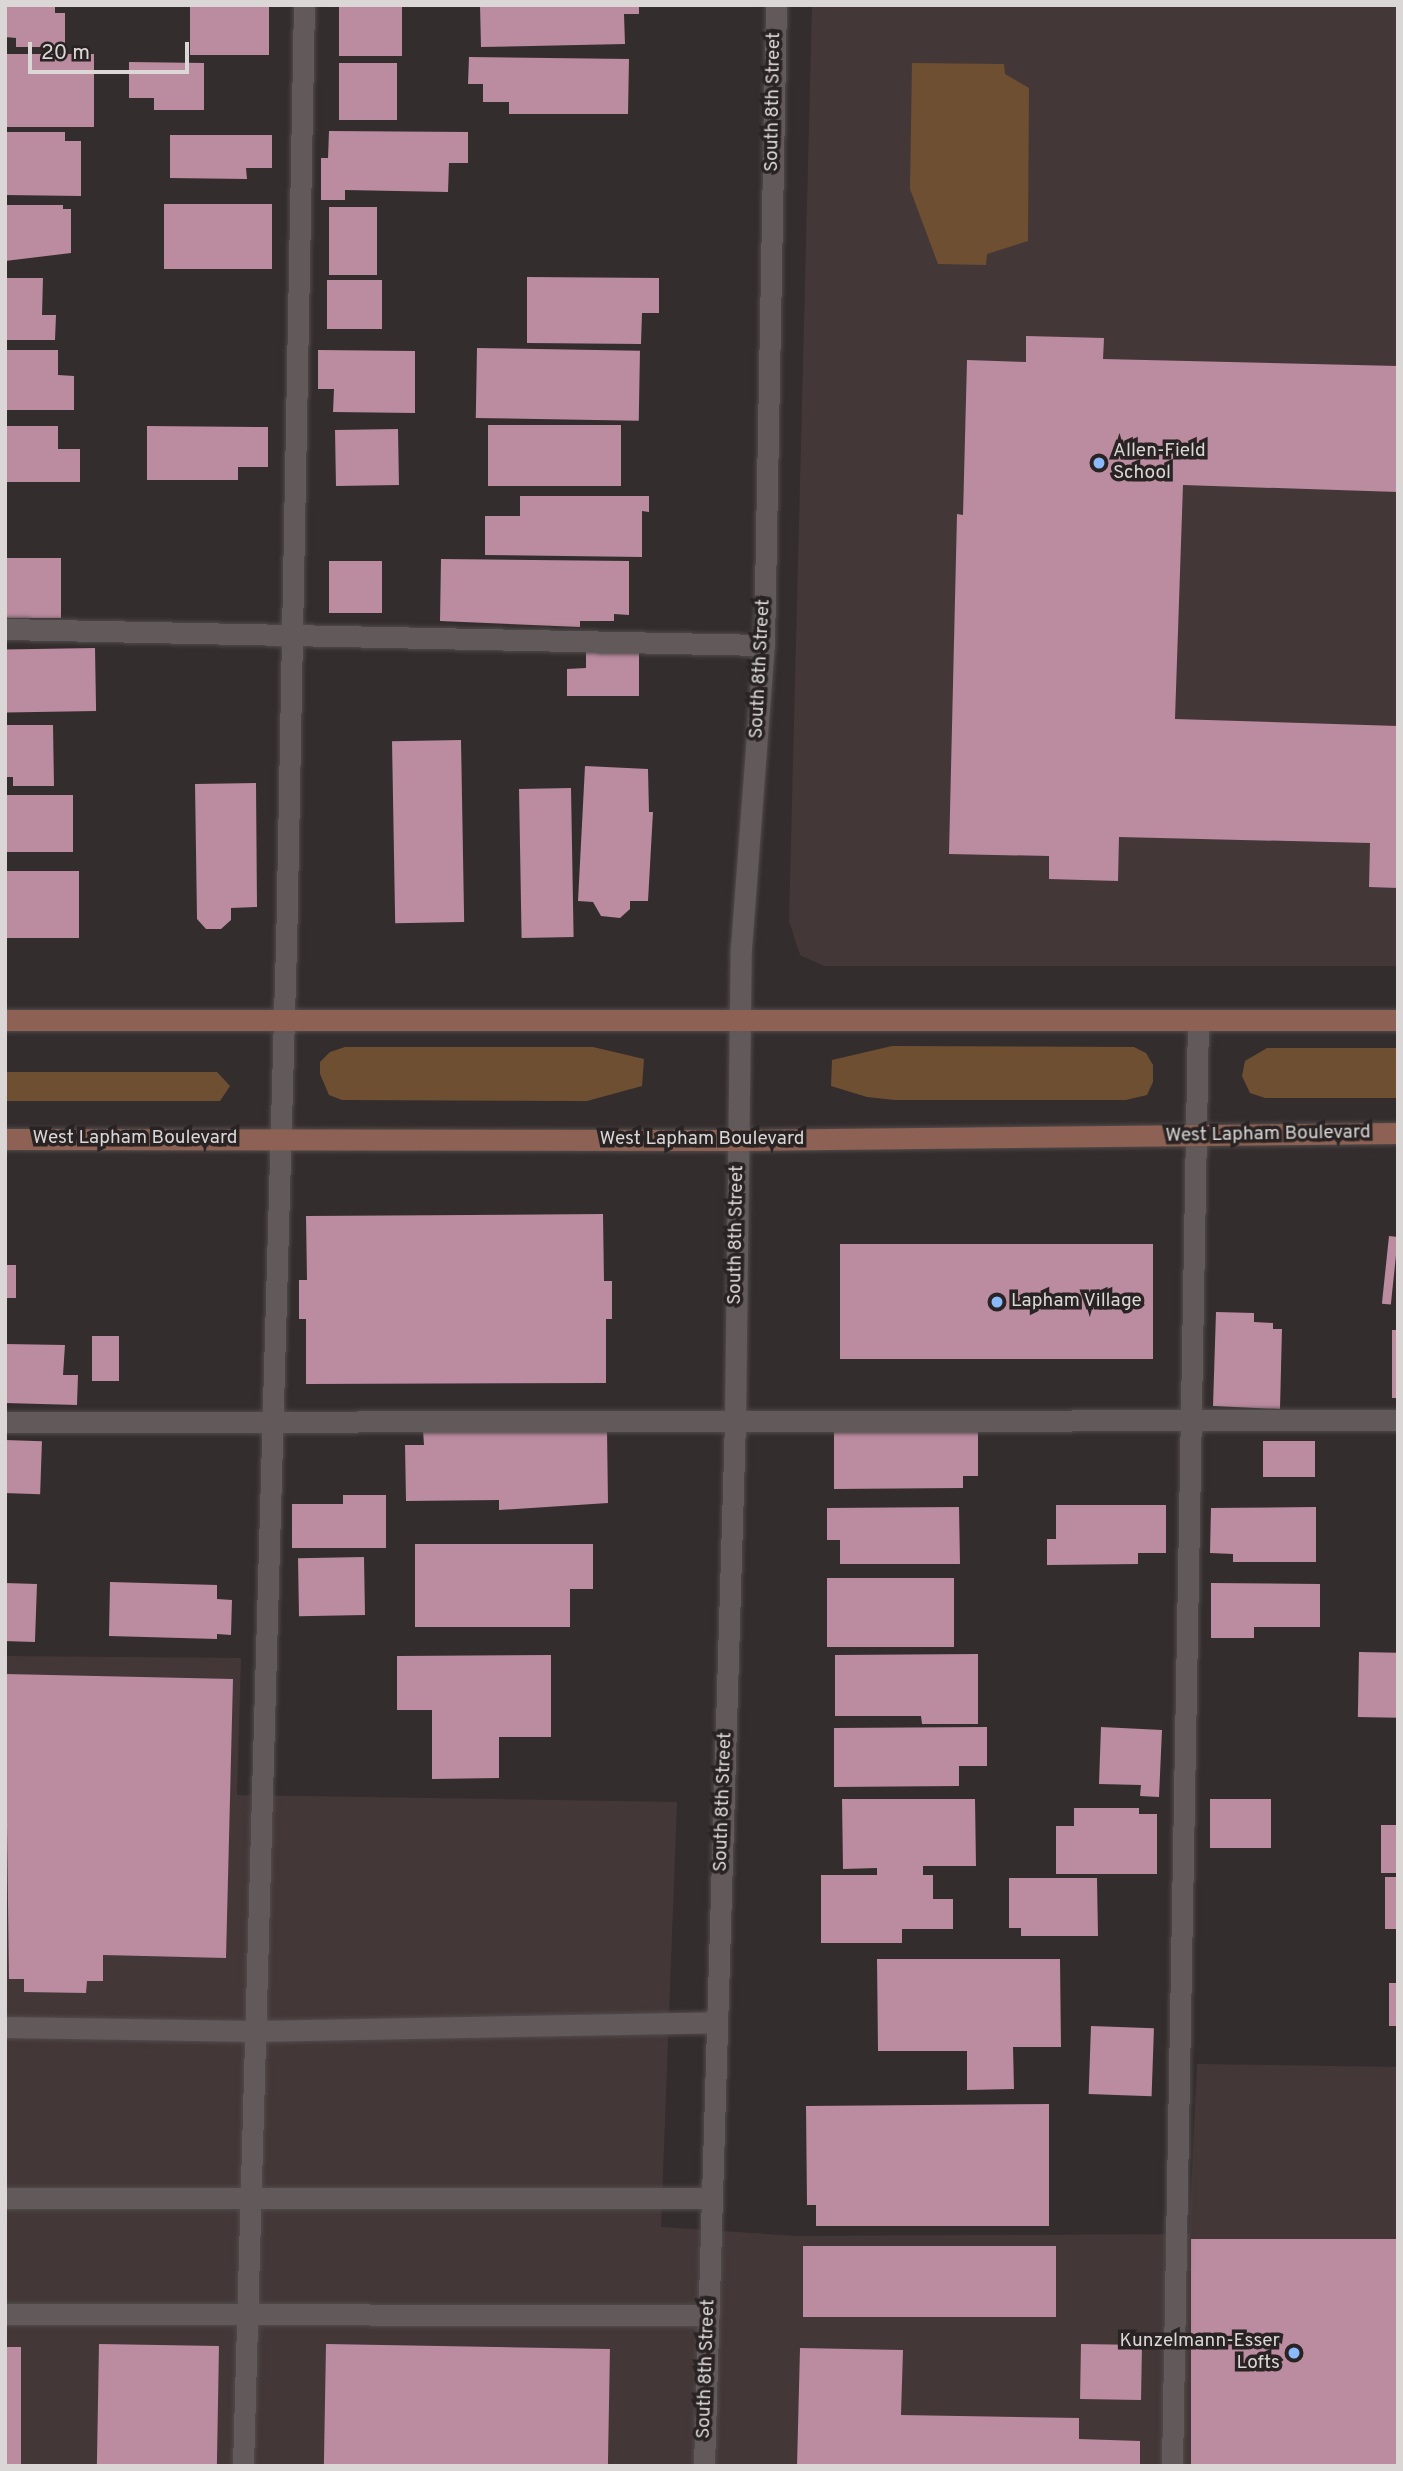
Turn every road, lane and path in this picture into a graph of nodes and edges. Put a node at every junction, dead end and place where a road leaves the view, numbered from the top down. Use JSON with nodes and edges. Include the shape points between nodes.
{"nodes":[{"id":1,"x":304,"y":5,"type":"edge"},
{"id":2,"x":776,"y":5,"type":"edge"},
{"id":3,"x":5,"y":629,"type":"edge"},
{"id":4,"x":292,"y":635,"type":"junction"},
{"id":5,"x":764,"y":645,"type":"junction"},
{"id":6,"x":5,"y":1020,"type":"edge"},
{"id":7,"x":281,"y":1020,"type":"junction"},
{"id":8,"x":1398,"y":1020,"type":"edge"},
{"id":9,"x":1198,"y":1021,"type":"junction"},
{"id":10,"x":740,"y":1023,"type":"junction"},
{"id":11,"x":1398,"y":1133,"type":"edge"},
{"id":12,"x":1196,"y":1136,"type":"junction"},
{"id":13,"x":5,"y":1139,"type":"edge"},
{"id":14,"x":278,"y":1139,"type":"junction"},
{"id":15,"x":739,"y":1140,"type":"junction"},
{"id":16,"x":735,"y":1419,"type":"junction"},
{"id":17,"x":1191,"y":1419,"type":"junction"},
{"id":18,"x":1398,"y":1420,"type":"edge"},
{"id":19,"x":5,"y":1422,"type":"edge"},
{"id":20,"x":270,"y":1423,"type":"junction"},
{"id":21,"x":717,"y":2022,"type":"junction"},
{"id":22,"x":5,"y":2028,"type":"edge"},
{"id":23,"x":255,"y":2031,"type":"junction"},
{"id":24,"x":5,"y":2198,"type":"edge"},
{"id":25,"x":250,"y":2198,"type":"junction"},
{"id":26,"x":712,"y":2198,"type":"junction"},
{"id":27,"x":5,"y":2314,"type":"edge"},
{"id":28,"x":247,"y":2315,"type":"junction"},
{"id":29,"x":709,"y":2315,"type":"junction"},
{"id":30,"x":243,"y":2466,"type":"edge"},
{"id":31,"x":704,"y":2466,"type":"edge"},
{"id":32,"x":1172,"y":2466,"type":"edge"}],
"edges":[{"from":1,"to":4,"type":"street"},
{"from":2,"to":5,"type":"street","name":"South 8th Street"},
{"from":3,"to":4,"type":"street"},
{"from":4,"to":5,"type":"street"},
{"from":4,"to":7,"type":"street"},
{"from":5,"to":10,"type":"street","name":"South 8th Street","via":[[741,948]]},
{"from":6,"to":7,"type":"street"},
{"from":7,"to":10,"type":"street"},
{"from":7,"to":14,"type":"street"},
{"from":8,"to":9,"type":"street"},
{"from":9,"to":10,"type":"street"},
{"from":9,"to":12,"type":"street"},
{"from":10,"to":15,"type":"street","name":"South 8th Street"},
{"from":11,"to":12,"type":"street","name":"West Lapham Boulevard"},
{"from":12,"to":15,"type":"street","name":"West Lapham Boulevard"},
{"from":12,"to":17,"type":"street"},
{"from":13,"to":14,"type":"street","name":"West Lapham Boulevard"},
{"from":14,"to":15,"type":"street","name":"West Lapham Boulevard"},
{"from":14,"to":20,"type":"street"},
{"from":15,"to":16,"type":"street","name":"South 8th Street"},
{"from":16,"to":17,"type":"street"},
{"from":16,"to":20,"type":"street"},
{"from":16,"to":21,"type":"street","name":"South 8th Street"},
{"from":17,"to":18,"type":"street"},
{"from":17,"to":32,"type":"street"},
{"from":19,"to":20,"type":"street"},
{"from":20,"to":23,"type":"street"},
{"from":21,"to":23,"type":"street"},
{"from":21,"to":26,"type":"street","name":"South 8th Street"},
{"from":22,"to":23,"type":"street"},
{"from":23,"to":25,"type":"street"},
{"from":24,"to":25,"type":"street"},
{"from":25,"to":26,"type":"street"},
{"from":25,"to":28,"type":"street"},
{"from":26,"to":29,"type":"street","name":"South 8th Street"},
{"from":27,"to":28,"type":"street"},
{"from":28,"to":29,"type":"street"},
{"from":28,"to":30,"type":"street"},
{"from":29,"to":31,"type":"street","name":"South 8th Street"}]}
